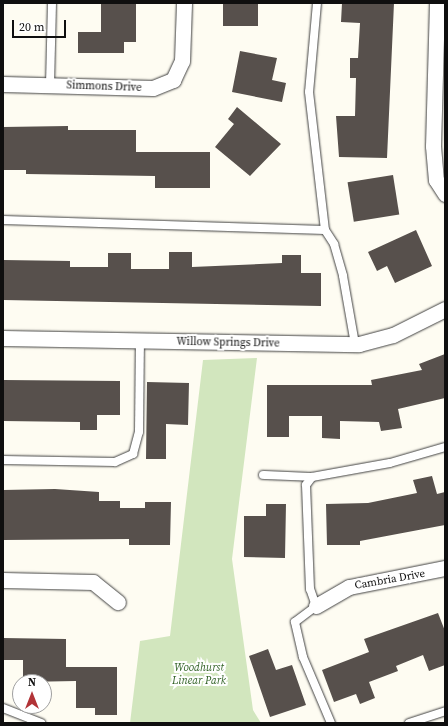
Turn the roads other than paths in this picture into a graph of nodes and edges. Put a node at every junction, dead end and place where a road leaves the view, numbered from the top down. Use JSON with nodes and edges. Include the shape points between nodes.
{"nodes":[{"id":1,"x":52,"y":3,"type":"edge"},
{"id":2,"x":184,"y":3,"type":"edge"},
{"id":3,"x":317,"y":3,"type":"edge"},
{"id":4,"x":437,"y":3,"type":"edge"},
{"id":5,"x":3,"y":84,"type":"edge"},
{"id":6,"x":50,"y":85,"type":"junction"},
{"id":7,"x":445,"y":194,"type":"edge"},
{"id":8,"x":3,"y":220,"type":"edge"},
{"id":9,"x":325,"y":230,"type":"junction"},
{"id":10,"x":445,"y":309,"type":"edge"},
{"id":11,"x":3,"y":338,"type":"edge"},
{"id":12,"x":140,"y":341,"type":"junction"},
{"id":13,"x":355,"y":344,"type":"junction"},
{"id":14,"x":445,"y":447,"type":"edge"},
{"id":15,"x":3,"y":460,"type":"edge"},
{"id":16,"x":263,"y":475,"type":"dead end"},
{"id":17,"x":312,"y":477,"type":"junction"},
{"id":18,"x":445,"y":568,"type":"edge"},
{"id":19,"x":3,"y":580,"type":"edge"},
{"id":20,"x":118,"y":602,"type":"dead end"},
{"id":21,"x":316,"y":606,"type":"junction"},
{"id":22,"x":3,"y":708,"type":"edge"},
{"id":23,"x":445,"y":710,"type":"edge"},
{"id":24,"x":41,"y":723,"type":"edge"},
{"id":25,"x":331,"y":723,"type":"edge"},
{"id":26,"x":409,"y":723,"type":"edge"}],
"edges":[{"from":1,"to":6,"type":"lane"},
{"from":2,"to":6,"type":"street","name":"Simmons Drive","via":[[182,61],[173,80],[153,88]]},
{"from":3,"to":9,"type":"lane","via":[[308,92]]},
{"from":4,"to":7,"type":"street","via":[[433,146],[436,180]]},
{"from":5,"to":6,"type":"street","name":"Simmons Drive"},
{"from":8,"to":9,"type":"lane"},
{"from":9,"to":13,"type":"lane","via":[[334,244],[343,276]]},
{"from":10,"to":13,"type":"street","name":"Willow Springs Drive","via":[[394,335]]},
{"from":11,"to":12,"type":"street","name":"Willow Springs Drive"},
{"from":12,"to":13,"type":"street","name":"Willow Springs Drive"},
{"from":12,"to":15,"type":"lane","via":[[139,432],[133,454],[115,462]]},
{"from":14,"to":17,"type":"lane","via":[[390,464]]},
{"from":16,"to":17,"type":"lane"},
{"from":17,"to":21,"type":"lane","via":[[306,485],[310,589]]},
{"from":18,"to":21,"type":"street","name":"Cambria Drive","via":[[349,587]]},
{"from":19,"to":20,"type":"street","via":[[93,582]]},
{"from":21,"to":25,"type":"lane","via":[[295,622],[303,657]]},
{"from":22,"to":24,"type":"lane"},
{"from":23,"to":26,"type":"lane"}]}
